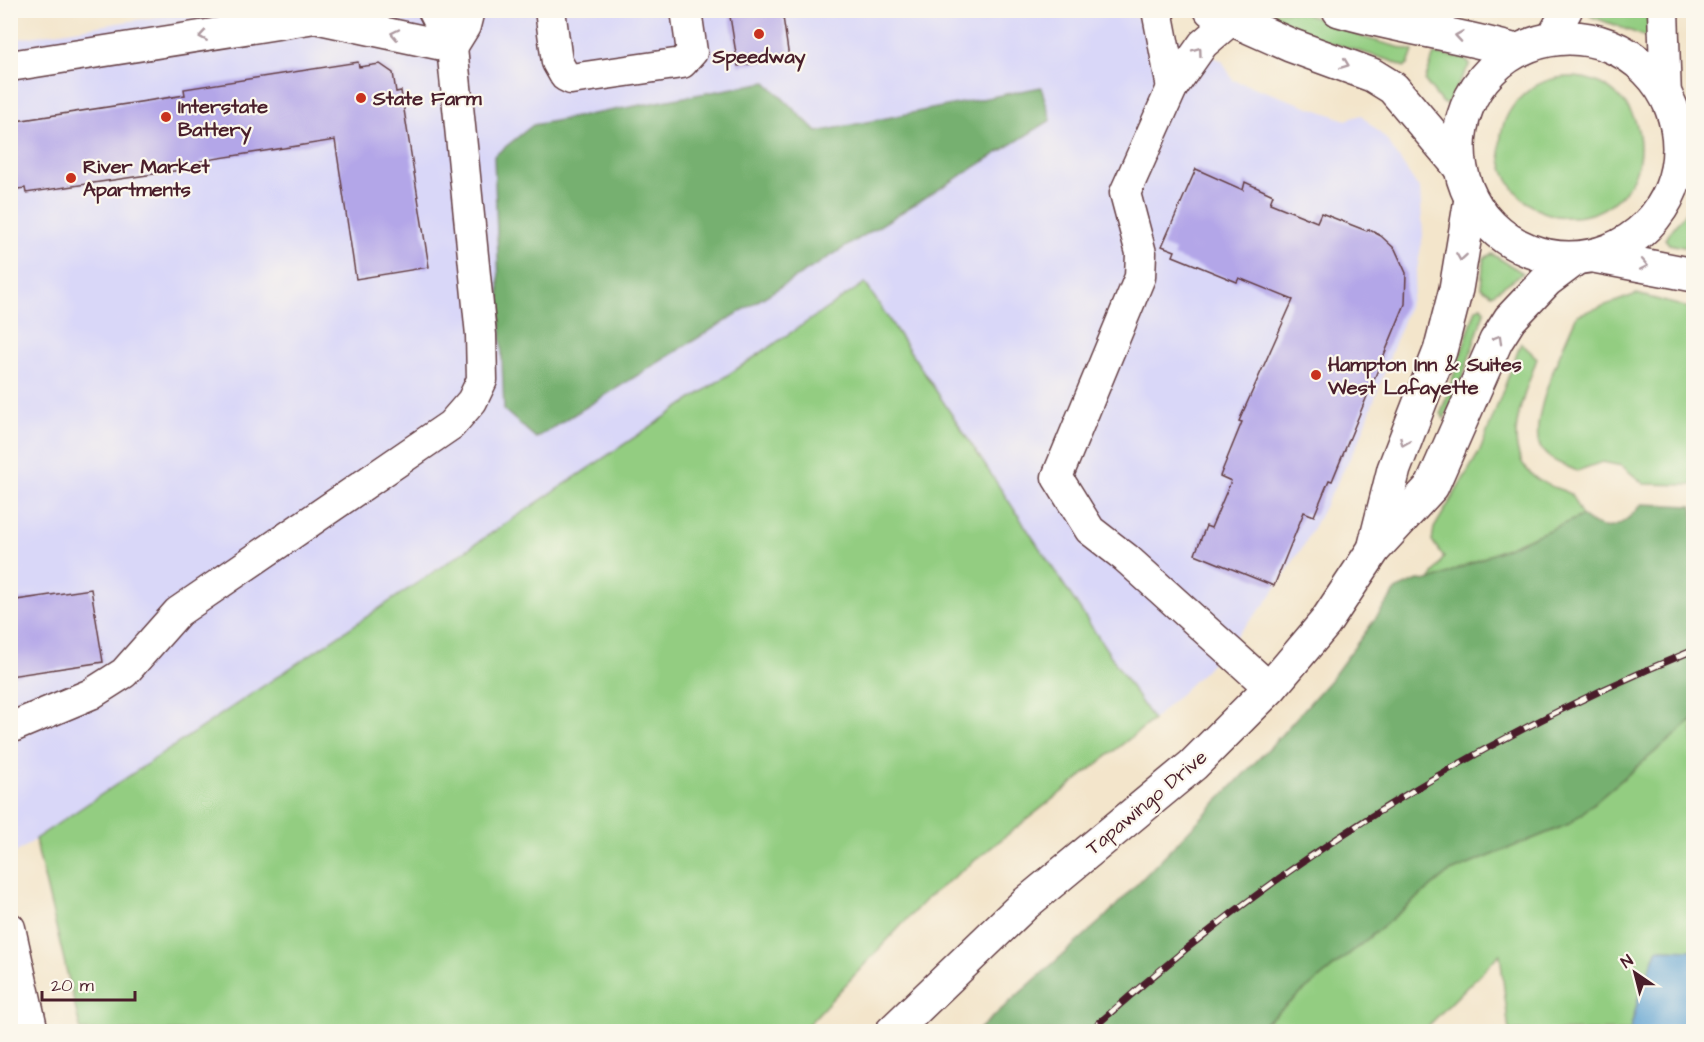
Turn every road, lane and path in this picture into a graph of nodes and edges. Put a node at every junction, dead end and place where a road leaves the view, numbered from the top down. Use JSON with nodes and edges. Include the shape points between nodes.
{"nodes":[{"id":1,"x":433,"y":10,"type":"edge"},
{"id":2,"x":469,"y":10,"type":"edge"},
{"id":3,"x":550,"y":10,"type":"edge"},
{"id":4,"x":686,"y":10,"type":"edge"},
{"id":5,"x":1157,"y":10,"type":"edge"},
{"id":6,"x":1339,"y":10,"type":"edge"},
{"id":7,"x":1567,"y":10,"type":"edge"},
{"id":8,"x":1663,"y":10,"type":"edge"},
{"id":9,"x":1221,"y":15,"type":"edge"},
{"id":10,"x":1551,"y":39,"type":"junction"},
{"id":11,"x":452,"y":47,"type":"junction"},
{"id":12,"x":1516,"y":51,"type":"junction"},
{"id":13,"x":10,"y":66,"type":"edge"},
{"id":14,"x":1172,"y":88,"type":"junction"},
{"id":15,"x":1679,"y":124,"type":"edge"},
{"id":16,"x":1460,"y":166,"type":"junction"},
{"id":17,"x":1471,"y":199,"type":"junction"},
{"id":18,"x":1585,"y":258,"type":"junction"},
{"id":19,"x":1694,"y":275,"type":"edge"},
{"id":20,"x":1374,"y":549,"type":"junction"},
{"id":21,"x":1270,"y":688,"type":"junction"},
{"id":22,"x":10,"y":728,"type":"edge"},
{"id":23,"x":10,"y":928,"type":"edge"},
{"id":24,"x":33,"y":1032,"type":"edge"},
{"id":25,"x":892,"y":1032,"type":"edge"}],
"edges":[{"from":1,"to":11,"type":"street"},
{"from":2,"to":11,"type":"street","via":[[465,26]]},
{"from":3,"to":4,"type":"street","via":[[557,62],[571,79],[682,63],[692,52]]},
{"from":5,"to":14,"type":"street"},
{"from":12,"to":6,"type":"main road","one_way":true},
{"from":7,"to":10,"type":"street"},
{"from":8,"to":15,"type":"street"},
{"from":14,"to":9,"type":"street","one_way":true},
{"from":9,"to":16,"type":"main road","one_way":true,"via":[[1372,75],[1393,88]]},
{"from":10,"to":12,"type":"main road"},
{"from":10,"to":15,"type":"main road","via":[[1585,39],[1618,49],[1646,70]]},
{"from":11,"to":13,"type":"street","one_way":true,"via":[[315,18]]},
{"from":11,"to":22,"type":"street","via":[[481,335],[482,380],[472,401],[451,425],[178,612],[124,673],[91,694]]},
{"from":12,"to":16,"type":"main road","via":[[1489,72],[1469,99],[1459,132]]},
{"from":14,"to":21,"type":"street","via":[[1125,193],[1141,253],[1140,277],[1057,477],[1090,530]]},
{"from":15,"to":18,"type":"main road","name":"Tapawingo Drive","via":[[1681,163],[1672,192],[1657,218],[1634,237]]},
{"from":16,"to":17,"type":"main road"},
{"from":17,"to":18,"type":"main road","via":[[1488,223],[1511,242],[1538,253]]},
{"from":17,"to":20,"type":"main road","name":"Tapawingo Drive","one_way":true,"via":[[1456,290],[1440,351],[1394,469]]},
{"from":18,"to":19,"type":"main road","one_way":true},
{"from":20,"to":18,"type":"main road","name":"Tapawingo Drive","one_way":true,"via":[[1432,486],[1496,341],[1510,319],[1547,280]]},
{"from":20,"to":21,"type":"main road","name":"Tapawingo Drive","via":[[1325,623]]},
{"from":21,"to":25,"type":"main road","name":"Tapawingo Drive","via":[[1193,765],[1025,904]]},
{"from":23,"to":24,"type":"street"}]}
